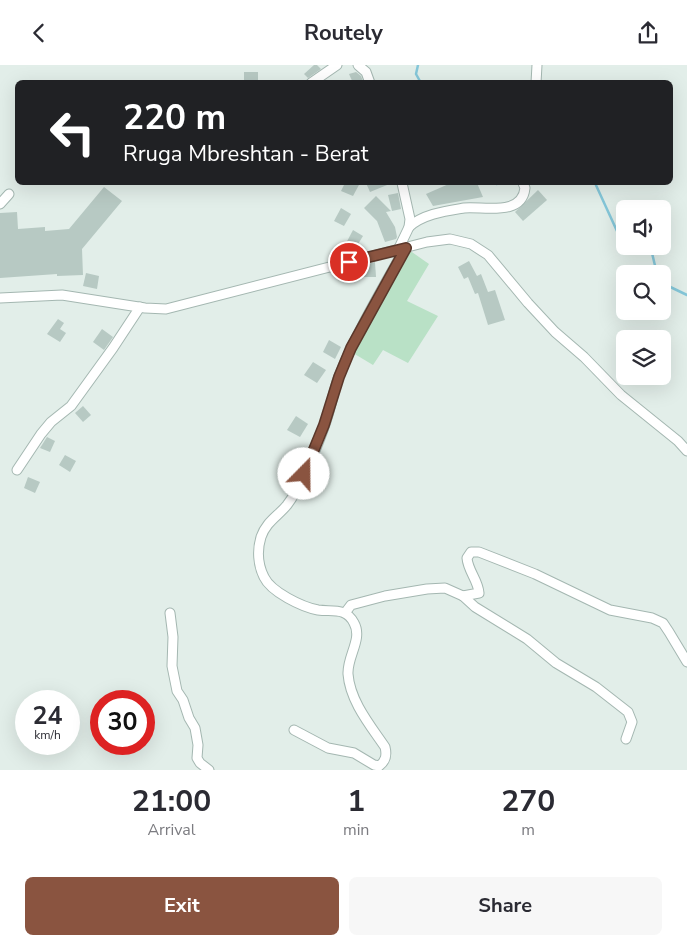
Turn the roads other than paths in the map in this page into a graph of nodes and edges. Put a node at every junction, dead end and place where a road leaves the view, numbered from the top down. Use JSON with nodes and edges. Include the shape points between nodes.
{"nodes":[{"id":1,"x":337,"y":65,"type":"edge"},
{"id":2,"x":358,"y":65,"type":"edge"},
{"id":3,"x":537,"y":65,"type":"edge"},
{"id":4,"x":314,"y":80,"type":"edge"},
{"id":5,"x":369,"y":80,"type":"edge"},
{"id":6,"x":536,"y":80,"type":"edge"},
{"id":7,"x":402,"y":185,"type":"edge"},
{"id":8,"x":524,"y":185,"type":"edge"},
{"id":9,"x":9,"y":194,"type":"dead end"},
{"id":10,"x":0,"y":203,"type":"edge"},
{"id":11,"x":409,"y":227,"type":"junction"},
{"id":12,"x":402,"y":249,"type":"junction"},
{"id":13,"x":0,"y":298,"type":"edge"},
{"id":14,"x":140,"y":307,"type":"junction"},
{"id":15,"x":687,"y":451,"type":"edge"},
{"id":16,"x":17,"y":470,"type":"dead end"},
{"id":17,"x":463,"y":597,"type":"junction"},
{"id":18,"x":170,"y":613,"type":"dead end"},
{"id":19,"x":345,"y":613,"type":"junction"},
{"id":20,"x":687,"y":663,"type":"edge"},
{"id":21,"x":294,"y":730,"type":"dead end"},
{"id":22,"x":626,"y":739,"type":"dead end"},
{"id":23,"x":209,"y":770,"type":"edge"}],
"edges":[{"from":1,"to":4,"type":"street"},
{"from":2,"to":5,"type":"street"},
{"from":3,"to":6,"type":"street"},
{"from":7,"to":11,"type":"street"},
{"from":8,"to":11,"type":"street","via":[[525,193],[521,199],[505,208],[466,208],[423,218]]},
{"from":9,"to":10,"type":"street"},
{"from":11,"to":12,"type":"street"},
{"from":12,"to":14,"type":"street","via":[[186,305],[166,309]]},
{"from":12,"to":15,"type":"street","via":[[450,239],[471,244],[488,255],[555,332],[621,395]]},
{"from":12,"to":19,"type":"street","via":[[351,348],[296,493],[267,524],[261,536],[260,563],[264,578],[272,587],[304,606]]},
{"from":13,"to":14,"type":"street","via":[[62,295]]},
{"from":14,"to":16,"type":"street","via":[[71,406],[51,422]]},
{"from":17,"to":19,"type":"street","via":[[446,588],[427,589],[351,605]]},
{"from":17,"to":20,"type":"street","via":[[479,593],[467,559],[471,553],[479,552],[535,574],[610,610],[663,623]]},
{"from":17,"to":22,"type":"street","via":[[628,712],[632,723]]},
{"from":18,"to":23,"type":"street","via":[[172,666],[177,691],[195,728],[197,758]]},
{"from":19,"to":21,"type":"street","via":[[357,631],[348,671],[349,685],[385,747],[386,759],[378,766],[374,765],[354,753],[328,748]]}]}
